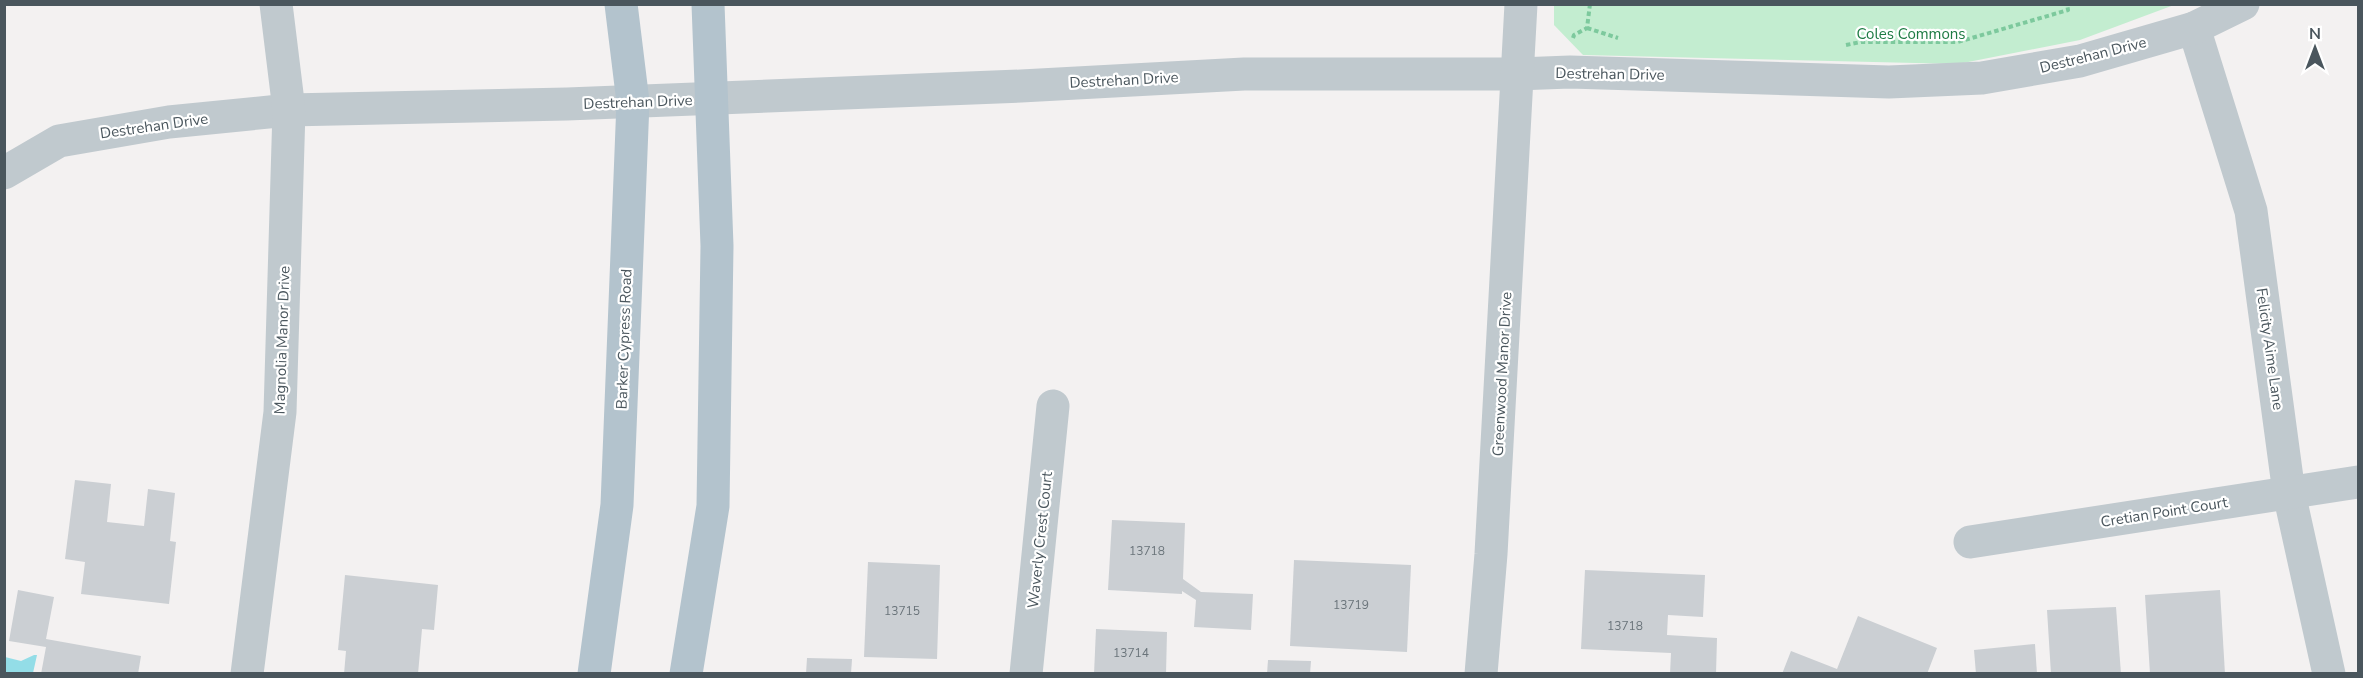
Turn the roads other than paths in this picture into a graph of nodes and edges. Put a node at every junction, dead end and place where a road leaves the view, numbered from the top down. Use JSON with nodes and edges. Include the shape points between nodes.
{"nodes":[{"id":1,"x":276,"y":4,"type":"edge"},
{"id":2,"x":621,"y":4,"type":"edge"},
{"id":3,"x":708,"y":4,"type":"edge"},
{"id":4,"x":1521,"y":4,"type":"edge"},
{"id":5,"x":2243,"y":4,"type":"edge"},
{"id":6,"x":2194,"y":28,"type":"junction"},
{"id":7,"x":1518,"y":74,"type":"junction"},
{"id":8,"x":710,"y":99,"type":"junction"},
{"id":9,"x":633,"y":102,"type":"junction"},
{"id":10,"x":289,"y":110,"type":"junction"},
{"id":11,"x":4,"y":173,"type":"edge"},
{"id":12,"x":1053,"y":406,"type":"dead end"},
{"id":13,"x":2358,"y":482,"type":"edge"},
{"id":14,"x":2289,"y":493,"type":"junction"},
{"id":15,"x":1970,"y":542,"type":"dead end"},
{"id":16,"x":247,"y":674,"type":"edge"},
{"id":17,"x":594,"y":674,"type":"edge"},
{"id":18,"x":686,"y":674,"type":"edge"},
{"id":19,"x":1026,"y":674,"type":"edge"},
{"id":20,"x":1481,"y":674,"type":"edge"},
{"id":21,"x":2329,"y":674,"type":"edge"}],
"edges":[{"from":1,"to":10,"type":"street","name":"Magnolia Manor Drive"},
{"from":2,"to":9,"type":"main road","name":"Barker Cypress Road"},
{"from":3,"to":8,"type":"main road"},
{"from":4,"to":7,"type":"street","name":"Greenwood Manor Drive"},
{"from":5,"to":6,"type":"street","name":"Destrehan Drive"},
{"from":6,"to":7,"type":"street","name":"Destrehan Drive","via":[[2080,61],[1982,78],[1889,82],[1570,72]]},
{"from":6,"to":14,"type":"street","name":"Felicity Aime Lane","via":[[2251,211]]},
{"from":7,"to":8,"type":"street","name":"Destrehan Drive","via":[[1244,74]]},
{"from":7,"to":20,"type":"street","name":"Greenwood Manor Drive"},
{"from":8,"to":9,"type":"street","name":"Destrehan Drive"},
{"from":8,"to":18,"type":"main road","via":[[717,246],[713,506]]},
{"from":9,"to":10,"type":"street","name":"Destrehan Drive"},
{"from":9,"to":17,"type":"main road","name":"Barker Cypress Road","via":[[617,505]]},
{"from":10,"to":11,"type":"street","name":"Destrehan Drive","via":[[169,122],[59,141]]},
{"from":10,"to":16,"type":"street","name":"Magnolia Manor Drive","via":[[280,412]]},
{"from":12,"to":19,"type":"street","name":"Waverly Crest Court"},
{"from":13,"to":14,"type":"street","name":"Cretian Point Court"},
{"from":14,"to":15,"type":"street","name":"Cretian Point Court"},
{"from":14,"to":21,"type":"street","name":"Felicity Aime Lane"}]}
